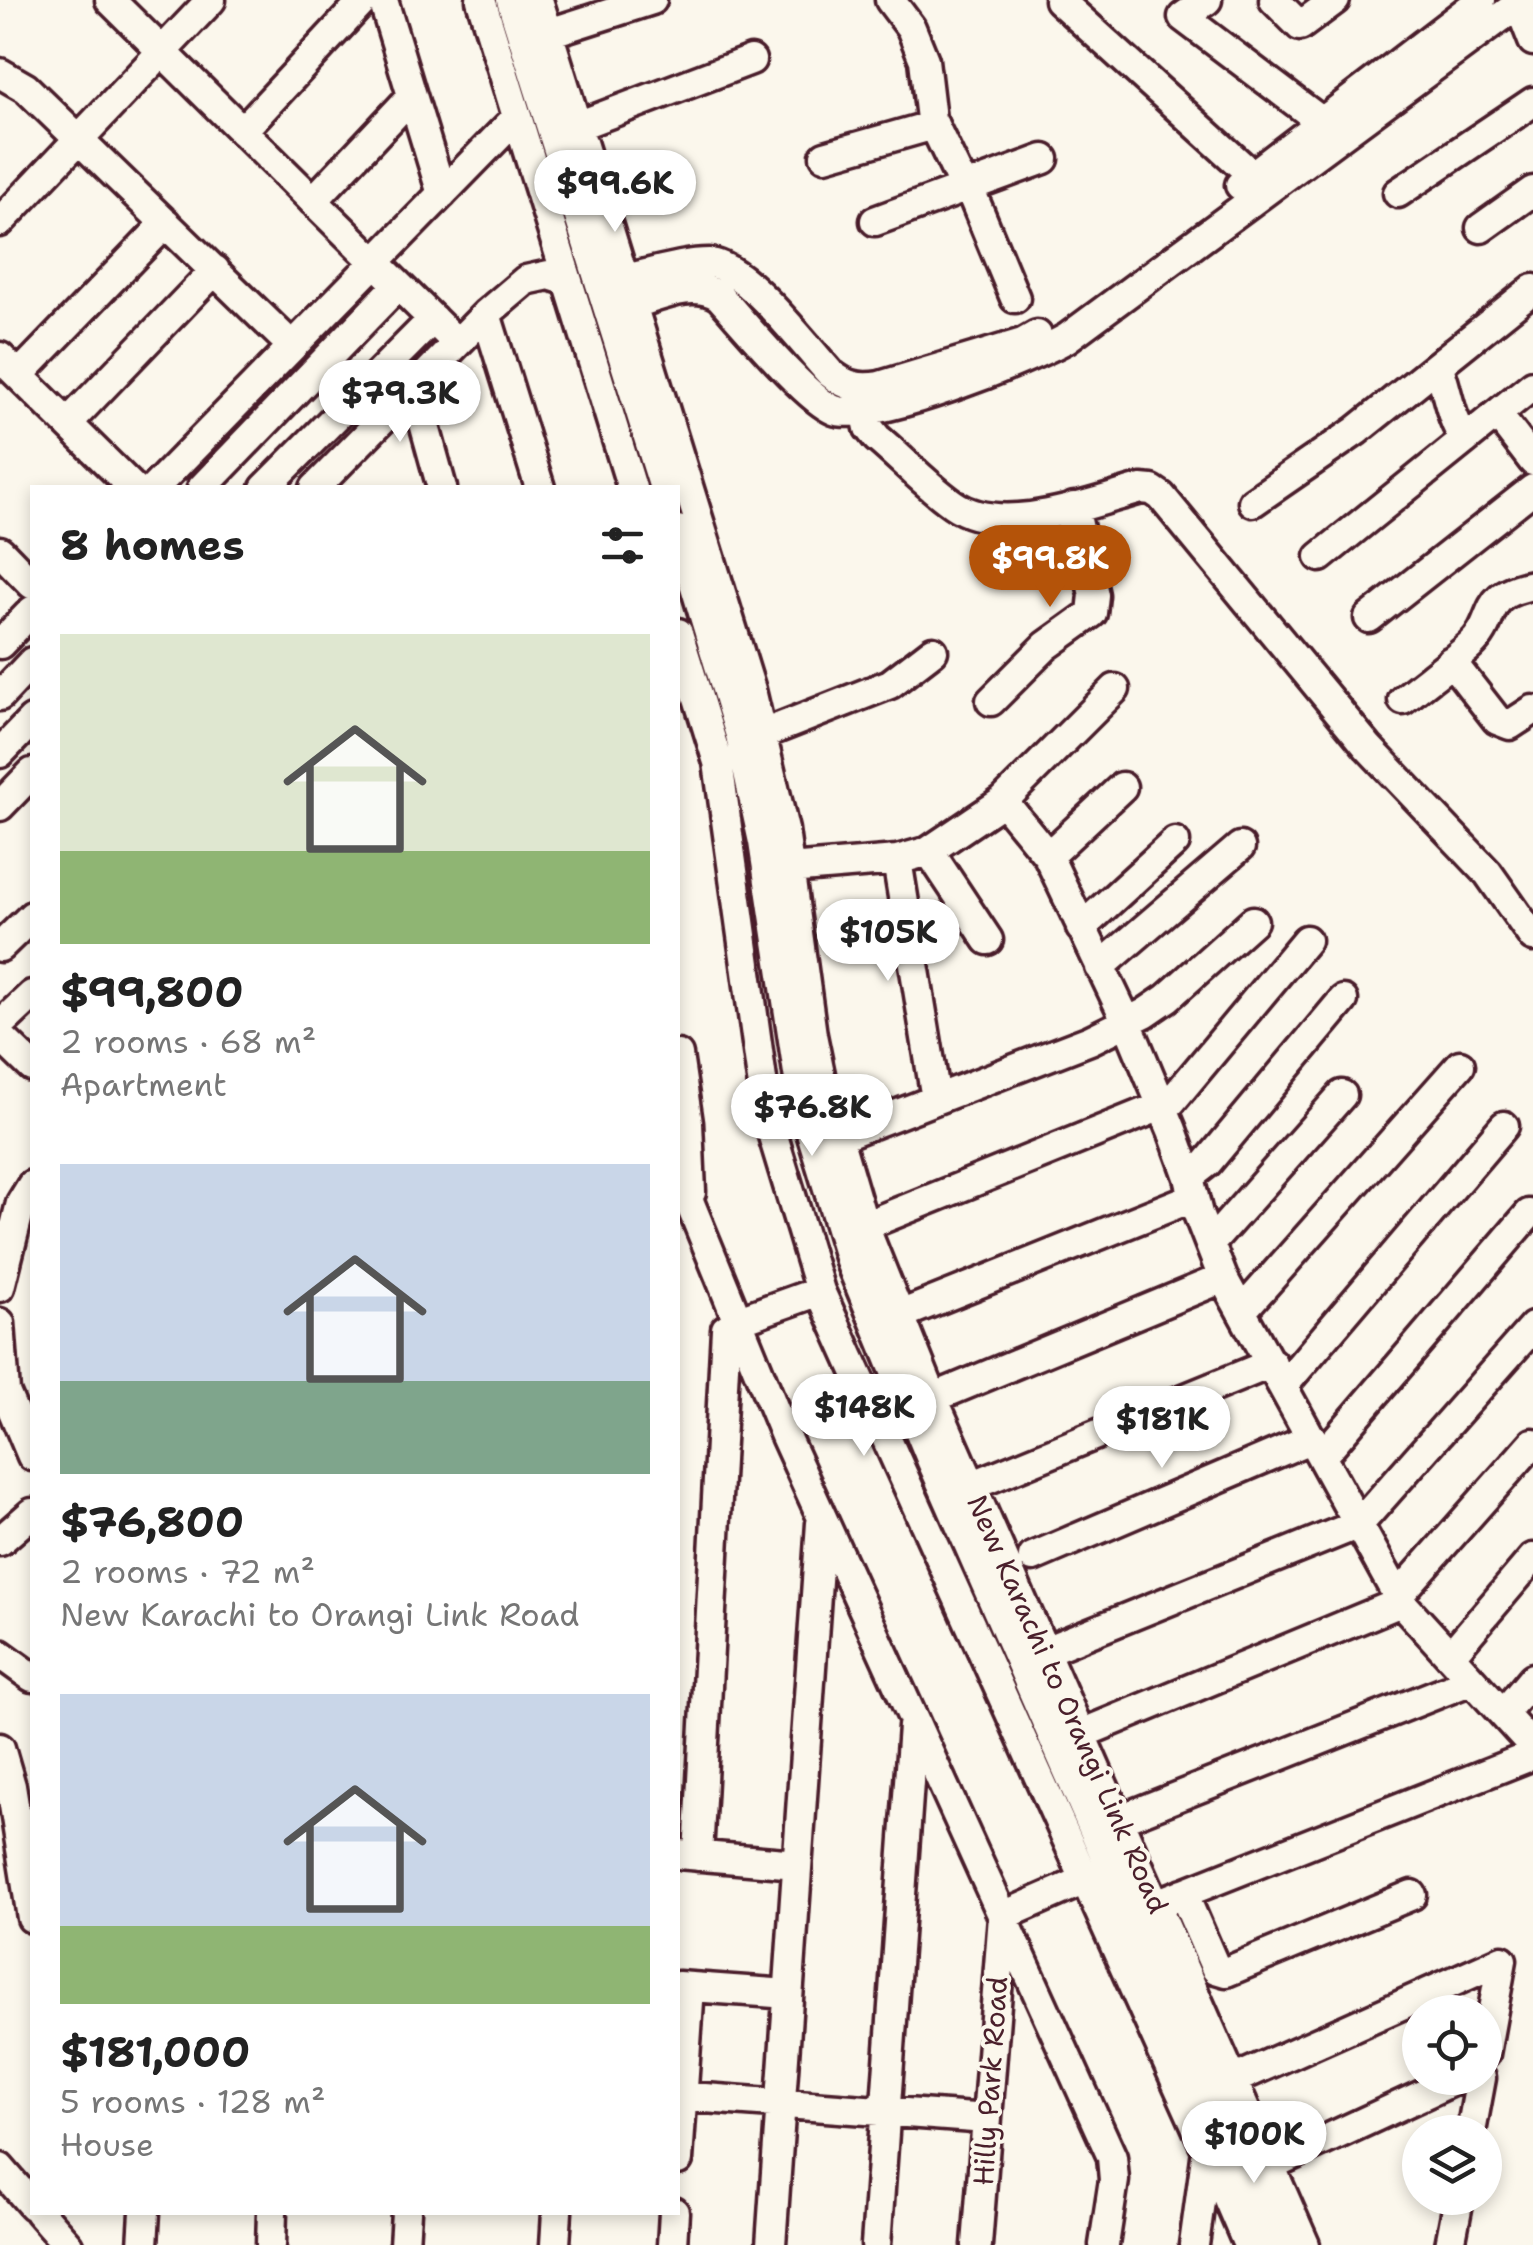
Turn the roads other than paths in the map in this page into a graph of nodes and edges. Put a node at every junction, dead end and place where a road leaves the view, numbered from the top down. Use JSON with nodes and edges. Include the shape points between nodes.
{"nodes":[{"id":1,"x":110,"y":0,"type":"edge"},
{"id":2,"x":211,"y":0,"type":"edge"},
{"id":3,"x":364,"y":0,"type":"edge"},
{"id":4,"x":382,"y":0,"type":"edge"},
{"id":5,"x":481,"y":0,"type":"edge"},
{"id":6,"x":511,"y":0,"type":"edge"},
{"id":7,"x":538,"y":0,"type":"edge"},
{"id":8,"x":652,"y":0,"type":"edge"},
{"id":9,"x":890,"y":0,"type":"edge"},
{"id":10,"x":1059,"y":0,"type":"edge"},
{"id":11,"x":1207,"y":0,"type":"edge"},
{"id":12,"x":1274,"y":0,"type":"edge"},
{"id":13,"x":1335,"y":0,"type":"edge"},
{"id":14,"x":1481,"y":0,"type":"edge"},
{"id":15,"x":1520,"y":1,"type":"edge"},
{"id":16,"x":548,"y":33,"type":"junction"},
{"id":17,"x":1533,"y":42,"type":"edge"},
{"id":18,"x":162,"y":52,"type":"junction"},
{"id":19,"x":751,"y":60,"type":"dead end"},
{"id":20,"x":0,"y":73,"type":"edge"},
{"id":21,"x":412,"y":96,"type":"junction"},
{"id":22,"x":1533,"y":102,"type":"edge"},
{"id":23,"x":517,"y":117,"type":"junction"},
{"id":24,"x":1322,"y":122,"type":"junction"},
{"id":25,"x":934,"y":125,"type":"junction"},
{"id":26,"x":242,"y":131,"type":"junction"},
{"id":27,"x":79,"y":138,"type":"junction"},
{"id":28,"x":574,"y":144,"type":"junction"},
{"id":29,"x":824,"y":156,"type":"dead end"},
{"id":30,"x":1044,"y":159,"type":"dead end"},
{"id":31,"x":1253,"y":176,"type":"junction"},
{"id":32,"x":968,"y":189,"type":"junction"},
{"id":33,"x":1398,"y":192,"type":"dead end"},
{"id":34,"x":1533,"y":192,"type":"edge"},
{"id":35,"x":442,"y":194,"type":"junction"},
{"id":36,"x":313,"y":201,"type":"junction"},
{"id":37,"x":875,"y":221,"type":"dead end"},
{"id":38,"x":0,"y":222,"type":"edge"},
{"id":39,"x":166,"y":223,"type":"junction"},
{"id":40,"x":1481,"y":228,"type":"dead end"},
{"id":41,"x":375,"y":262,"type":"junction"},
{"id":42,"x":214,"y":270,"type":"junction"},
{"id":43,"x":568,"y":281,"type":"junction"},
{"id":44,"x":398,"y":285,"type":"junction"},
{"id":45,"x":1533,"y":288,"type":"edge"},
{"id":46,"x":627,"y":292,"type":"junction"},
{"id":47,"x":1015,"y":298,"type":"dead end"},
{"id":48,"x":486,"y":314,"type":"junction"},
{"id":49,"x":433,"y":319,"type":"junction"},
{"id":50,"x":457,"y":343,"type":"junction"},
{"id":51,"x":292,"y":346,"type":"junction"},
{"id":52,"x":1438,"y":365,"type":"junction"},
{"id":53,"x":10,"y":366,"type":"edge"},
{"id":54,"x":1533,"y":385,"type":"edge"},
{"id":55,"x":414,"y":387,"type":"junction"},
{"id":56,"x":863,"y":400,"type":"junction"},
{"id":57,"x":1497,"y":414,"type":"junction"},
{"id":58,"x":68,"y":423,"type":"junction"},
{"id":59,"x":1465,"y":440,"type":"junction"},
{"id":60,"x":1533,"y":461,"type":"edge"},
{"id":61,"x":325,"y":483,"type":"edge"},
{"id":62,"x":131,"y":485,"type":"edge"},
{"id":63,"x":157,"y":485,"type":"edge"},
{"id":64,"x":205,"y":485,"type":"edge"},
{"id":65,"x":268,"y":485,"type":"edge"},
{"id":66,"x":441,"y":485,"type":"edge"},
{"id":67,"x":539,"y":485,"type":"edge"},
{"id":68,"x":631,"y":485,"type":"edge"},
{"id":69,"x":663,"y":485,"type":"edge"},
{"id":70,"x":1533,"y":489,"type":"edge"},
{"id":71,"x":1253,"y":502,"type":"dead end"},
{"id":72,"x":1074,"y":507,"type":"junction"},
{"id":73,"x":680,"y":536,"type":"edge"},
{"id":74,"x":0,"y":551,"type":"edge"},
{"id":75,"x":1320,"y":557,"type":"dead end"},
{"id":76,"x":30,"y":582,"type":"edge"},
{"id":77,"x":1533,"y":586,"type":"edge"},
{"id":78,"x":30,"y":613,"type":"edge"},
{"id":79,"x":1369,"y":618,"type":"dead end"},
{"id":80,"x":680,"y":638,"type":"edge"},
{"id":81,"x":0,"y":644,"type":"edge"},
{"id":82,"x":933,"y":651,"type":"dead end"},
{"id":83,"x":1451,"y":661,"type":"junction"},
{"id":84,"x":30,"y":664,"type":"edge"},
{"id":85,"x":1115,"y":689,"type":"dead end"},
{"id":86,"x":0,"y":696,"type":"edge"},
{"id":87,"x":1402,"y":700,"type":"dead end"},
{"id":88,"x":991,"y":701,"type":"dead end"},
{"id":89,"x":1533,"y":710,"type":"edge"},
{"id":90,"x":30,"y":722,"type":"edge"},
{"id":91,"x":763,"y":734,"type":"junction"},
{"id":92,"x":0,"y":753,"type":"edge"},
{"id":93,"x":30,"y":775,"type":"edge"},
{"id":94,"x":1122,"y":788,"type":"dead end"},
{"id":95,"x":1003,"y":801,"type":"junction"},
{"id":96,"x":0,"y":806,"type":"edge"},
{"id":97,"x":1175,"y":842,"type":"dead end"},
{"id":98,"x":1240,"y":847,"type":"dead end"},
{"id":99,"x":928,"y":851,"type":"junction"},
{"id":100,"x":1048,"y":856,"type":"junction"},
{"id":101,"x":897,"y":860,"type":"junction"},
{"id":102,"x":790,"y":869,"type":"junction"},
{"id":103,"x":30,"y":918,"type":"edge"},
{"id":104,"x":1253,"y":922,"type":"dead end"},
{"id":105,"x":1082,"y":928,"type":"junction"},
{"id":106,"x":1533,"y":937,"type":"edge"},
{"id":107,"x":988,"y":940,"type":"dead end"},
{"id":108,"x":1306,"y":940,"type":"dead end"},
{"id":109,"x":0,"y":947,"type":"edge"},
{"id":110,"x":1100,"y":967,"type":"junction"},
{"id":111,"x":30,"y":996,"type":"edge"},
{"id":112,"x":1343,"y":1000,"type":"dead end"},
{"id":113,"x":1126,"y":1022,"type":"junction"},
{"id":114,"x":0,"y":1025,"type":"edge"},
{"id":115,"x":0,"y":1036,"type":"edge"},
{"id":116,"x":30,"y":1065,"type":"edge"},
{"id":117,"x":1460,"y":1065,"type":"dead end"},
{"id":118,"x":680,"y":1069,"type":"edge"},
{"id":119,"x":1342,"y":1095,"type":"dead end"},
{"id":120,"x":936,"y":1099,"type":"junction"},
{"id":121,"x":1162,"y":1108,"type":"junction"},
{"id":122,"x":1504,"y":1126,"type":"dead end"},
{"id":123,"x":836,"y":1138,"type":"junction"},
{"id":124,"x":680,"y":1178,"type":"edge"},
{"id":125,"x":30,"y":1187,"type":"edge"},
{"id":126,"x":1192,"y":1187,"type":"junction"},
{"id":127,"x":691,"y":1201,"type":"junction"},
{"id":128,"x":1529,"y":1214,"type":"dead end"},
{"id":129,"x":864,"y":1226,"type":"junction"},
{"id":130,"x":1210,"y":1244,"type":"junction"},
{"id":131,"x":863,"y":1259,"type":"junction"},
{"id":132,"x":1223,"y":1278,"type":"junction"},
{"id":133,"x":0,"y":1287,"type":"edge"},
{"id":134,"x":820,"y":1292,"type":"junction"},
{"id":135,"x":1242,"y":1312,"type":"junction"},
{"id":136,"x":900,"y":1314,"type":"junction"},
{"id":137,"x":738,"y":1320,"type":"junction"},
{"id":138,"x":0,"y":1323,"type":"edge"},
{"id":139,"x":1533,"y":1327,"type":"edge"},
{"id":140,"x":1278,"y":1374,"type":"junction"},
{"id":141,"x":933,"y":1398,"type":"junction"},
{"id":142,"x":1533,"y":1443,"type":"edge"},
{"id":143,"x":1317,"y":1447,"type":"junction"},
{"id":144,"x":30,"y":1451,"type":"edge"},
{"id":145,"x":971,"y":1486,"type":"junction"},
{"id":146,"x":30,"y":1515,"type":"edge"},
{"id":147,"x":822,"y":1516,"type":"junction"},
{"id":148,"x":1359,"y":1524,"type":"junction"},
{"id":149,"x":0,"y":1541,"type":"edge"},
{"id":150,"x":1033,"y":1556,"type":"dead end"},
{"id":151,"x":1533,"y":1558,"type":"edge"},
{"id":152,"x":1400,"y":1599,"type":"junction"},
{"id":153,"x":1029,"y":1638,"type":"junction"},
{"id":154,"x":0,"y":1654,"type":"edge"},
{"id":155,"x":1450,"y":1656,"type":"junction"},
{"id":156,"x":30,"y":1676,"type":"edge"},
{"id":157,"x":1533,"y":1678,"type":"edge"},
{"id":158,"x":1472,"y":1680,"type":"junction"},
{"id":159,"x":1502,"y":1714,"type":"junction"},
{"id":160,"x":914,"y":1720,"type":"junction"},
{"id":161,"x":1081,"y":1734,"type":"junction"},
{"id":162,"x":1533,"y":1747,"type":"edge"},
{"id":163,"x":0,"y":1748,"type":"edge"},
{"id":164,"x":1533,"y":1755,"type":"edge"},
{"id":165,"x":6,"y":1789,"type":"edge"},
{"id":166,"x":1118,"y":1820,"type":"junction"},
{"id":167,"x":688,"y":1855,"type":"edge"},
{"id":168,"x":798,"y":1864,"type":"junction"},
{"id":169,"x":1085,"y":1880,"type":"junction"},
{"id":170,"x":1183,"y":1893,"type":"junction"},
{"id":171,"x":1412,"y":1896,"type":"dead end"},
{"id":172,"x":1156,"y":1904,"type":"junction"},
{"id":173,"x":30,"y":1908,"type":"edge"},
{"id":174,"x":1003,"y":1916,"type":"junction"},
{"id":175,"x":684,"y":1987,"type":"edge"},
{"id":176,"x":788,"y":1994,"type":"junction"},
{"id":177,"x":1424,"y":1995,"type":"edge"},
{"id":178,"x":1496,"y":1995,"type":"edge"},
{"id":179,"x":1402,"y":2005,"type":"edge"},
{"id":180,"x":1233,"y":2080,"type":"junction"},
{"id":181,"x":1421,"y":2095,"type":"edge"},
{"id":182,"x":680,"y":2096,"type":"edge"},
{"id":183,"x":780,"y":2104,"type":"junction"},
{"id":184,"x":885,"y":2111,"type":"junction"},
{"id":185,"x":987,"y":2119,"type":"junction"},
{"id":186,"x":1207,"y":2150,"type":"junction"},
{"id":187,"x":1271,"y":2165,"type":"junction"},
{"id":188,"x":0,"y":2168,"type":"edge"},
{"id":189,"x":30,"y":2203,"type":"edge"},
{"id":190,"x":145,"y":2215,"type":"edge"},
{"id":191,"x":272,"y":2215,"type":"edge"},
{"id":192,"x":406,"y":2215,"type":"edge"},
{"id":193,"x":557,"y":2215,"type":"edge"},
{"id":194,"x":674,"y":2215,"type":"edge"},
{"id":195,"x":1456,"y":2215,"type":"edge"},
{"id":196,"x":143,"y":2245,"type":"edge"},
{"id":197,"x":271,"y":2245,"type":"edge"},
{"id":198,"x":404,"y":2245,"type":"edge"},
{"id":199,"x":555,"y":2245,"type":"edge"},
{"id":200,"x":672,"y":2245,"type":"edge"},
{"id":201,"x":770,"y":2245,"type":"edge"},
{"id":202,"x":876,"y":2245,"type":"edge"},
{"id":203,"x":977,"y":2245,"type":"edge"},
{"id":204,"x":1104,"y":2245,"type":"edge"},
{"id":205,"x":1194,"y":2245,"type":"edge"},
{"id":206,"x":1248,"y":2245,"type":"edge"},
{"id":207,"x":1276,"y":2245,"type":"edge"},
{"id":208,"x":1305,"y":2245,"type":"edge"},
{"id":209,"x":1450,"y":2245,"type":"edge"}],
"edges":[{"from":1,"to":18,"type":"street"},
{"from":2,"to":18,"type":"street"},
{"from":3,"to":26,"type":"street"},
{"from":4,"to":21,"type":"street"},
{"from":5,"to":23,"type":"street"},
{"from":6,"to":28,"type":"street","name":"New Karachi to Orangi Link Road"},
{"from":7,"to":16,"type":"street","name":"New Karachi to Orangi Link Road"},
{"from":8,"to":16,"type":"street"},
{"from":9,"to":25,"type":"street","via":[[924,60]]},
{"from":10,"to":31,"type":"street"},
{"from":11,"to":24,"type":"street","via":[[1183,17]]},
{"from":12,"to":13,"type":"street","via":[[1300,26]]},
{"from":14,"to":24,"type":"street"},
{"from":15,"to":17,"type":"street"},
{"from":15,"to":56,"type":"street","via":[[1067,338],[1010,367]]},
{"from":16,"to":28,"type":"street","name":"New Karachi to Orangi Link Road"},
{"from":18,"to":26,"type":"street"},
{"from":18,"to":27,"type":"street"},
{"from":19,"to":28,"type":"street"},
{"from":20,"to":27,"type":"street"},
{"from":21,"to":35,"type":"street"},
{"from":21,"to":36,"type":"street"},
{"from":22,"to":33,"type":"street"},
{"from":23,"to":35,"type":"street"},
{"from":23,"to":43,"type":"street"},
{"from":24,"to":31,"type":"street"},
{"from":25,"to":29,"type":"street"},
{"from":25,"to":32,"type":"street"},
{"from":26,"to":36,"type":"street"},
{"from":27,"to":38,"type":"street"},
{"from":27,"to":39,"type":"street"},
{"from":28,"to":46,"type":"street","name":"New Karachi to Orangi Link Road"},
{"from":28,"to":69,"type":"street","name":"New Karachi to Orangi Link Road"},
{"from":30,"to":32,"type":"street"},
{"from":31,"to":56,"type":"street","via":[[1046,330],[880,386]]},
{"from":32,"to":37,"type":"street"},
{"from":32,"to":47,"type":"street"},
{"from":34,"to":40,"type":"street"},
{"from":35,"to":41,"type":"street"},
{"from":36,"to":41,"type":"street"},
{"from":39,"to":42,"type":"street"},
{"from":39,"to":53,"type":"street"},
{"from":41,"to":44,"type":"street"},
{"from":41,"to":51,"type":"street"},
{"from":42,"to":51,"type":"street"},
{"from":42,"to":58,"type":"street"},
{"from":43,"to":48,"type":"street","via":[[549,275],[526,280]]},
{"from":43,"to":68,"type":"street"},
{"from":44,"to":49,"type":"street"},
{"from":44,"to":64,"type":"street"},
{"from":45,"to":52,"type":"street"},
{"from":46,"to":56,"type":"street","via":[[709,263],[725,266]]},
{"from":46,"to":91,"type":"street","name":"New Karachi to Orangi Link Road"},
{"from":48,"to":50,"type":"street"},
{"from":48,"to":67,"type":"street"},
{"from":49,"to":50,"type":"street"},
{"from":49,"to":65,"type":"street"},
{"from":50,"to":55,"type":"street"},
{"from":51,"to":63,"type":"street"},
{"from":52,"to":59,"type":"street","via":[[1452,421]]},
{"from":52,"to":71,"type":"street"},
{"from":53,"to":58,"type":"street"},
{"from":54,"to":57,"type":"street"},
{"from":55,"to":61,"type":"street"},
{"from":55,"to":66,"type":"street"},
{"from":56,"to":72,"type":"street","via":[[877,438],[955,506],[1007,518]]},
{"from":57,"to":59,"type":"street"},
{"from":57,"to":60,"type":"street"},
{"from":58,"to":62,"type":"street"},
{"from":59,"to":75,"type":"street"},
{"from":70,"to":79,"type":"street"},
{"from":72,"to":88,"type":"street","via":[[1092,613],[1046,646]]},
{"from":72,"to":106,"type":"street","via":[[1141,489],[1161,496],[1368,746],[1488,873]]},
{"from":73,"to":131,"type":"street","name":"New Karachi to Orangi Link Road","via":[[753,792],[802,1106]]},
{"from":74,"to":76,"type":"street"},
{"from":77,"to":83,"type":"street","via":[[1494,602],[1482,631]]},
{"from":78,"to":81,"type":"street"},
{"from":80,"to":134,"type":"street","via":[[718,762],[767,1116]]},
{"from":82,"to":91,"type":"street","via":[[890,684]]},
{"from":83,"to":87,"type":"street"},
{"from":83,"to":89,"type":"street","via":[[1497,720],[1510,725]]},
{"from":84,"to":86,"type":"street"},
{"from":85,"to":95,"type":"street"},
{"from":90,"to":92,"type":"street"},
{"from":91,"to":102,"type":"street","name":"New Karachi to Orangi Link Road"},
{"from":93,"to":96,"type":"street"},
{"from":94,"to":100,"type":"street"},
{"from":95,"to":99,"type":"street"},
{"from":95,"to":100,"type":"street"},
{"from":97,"to":105,"type":"street"},
{"from":98,"to":110,"type":"street"},
{"from":99,"to":101,"type":"street"},
{"from":99,"to":107,"type":"street"},
{"from":100,"to":105,"type":"street"},
{"from":101,"to":102,"type":"street"},
{"from":101,"to":120,"type":"street"},
{"from":102,"to":123,"type":"street","name":"New Karachi to Orangi Link Road","via":[[812,1034]]},
{"from":103,"to":109,"type":"street"},
{"from":104,"to":113,"type":"street","via":[[1167,998]]},
{"from":105,"to":110,"type":"street"},
{"from":108,"to":121,"type":"street"},
{"from":110,"to":113,"type":"street"},
{"from":111,"to":114,"type":"street"},
{"from":112,"to":126,"type":"street"},
{"from":113,"to":120,"type":"street"},
{"from":113,"to":121,"type":"street"},
{"from":115,"to":116,"type":"street"},
{"from":117,"to":135,"type":"street"},
{"from":118,"to":127,"type":"street"},
{"from":119,"to":130,"type":"street"},
{"from":120,"to":123,"type":"street"},
{"from":121,"to":126,"type":"street"},
{"from":121,"to":129,"type":"street"},
{"from":122,"to":140,"type":"street"},
{"from":123,"to":129,"type":"street","name":"New Karachi to Orangi Link Road"},
{"from":124,"to":127,"type":"street"},
{"from":125,"to":133,"type":"street"},
{"from":126,"to":130,"type":"street"},
{"from":126,"to":136,"type":"street"},
{"from":127,"to":137,"type":"street"},
{"from":128,"to":143,"type":"street"},
{"from":129,"to":131,"type":"street","name":"New Karachi to Orangi Link Road"},
{"from":130,"to":132,"type":"street"},
{"from":131,"to":136,"type":"street","name":"New Karachi to Orangi Link Road"},
{"from":131,"to":153,"type":"street","name":"New Karachi to Orangi Link Road"},
{"from":132,"to":135,"type":"street"},
{"from":132,"to":141,"type":"street"},
{"from":134,"to":137,"type":"street"},
{"from":134,"to":169,"type":"street"},
{"from":135,"to":140,"type":"street"},
{"from":136,"to":141,"type":"street","name":"New Karachi to Orangi Link Road"},
{"from":137,"to":147,"type":"street"},
{"from":137,"to":167,"type":"street","via":[[726,1329],[724,1343]]},
{"from":138,"to":144,"type":"street","via":[[6,1392]]},
{"from":139,"to":148,"type":"street"},
{"from":140,"to":143,"type":"street"},
{"from":140,"to":145,"type":"street"},
{"from":141,"to":145,"type":"street","name":"New Karachi to Orangi Link Road"},
{"from":142,"to":152,"type":"street"},
{"from":143,"to":148,"type":"street"},
{"from":143,"to":150,"type":"street"},
{"from":145,"to":153,"type":"street","name":"New Karachi to Orangi Link Road"},
{"from":146,"to":149,"type":"street"},
{"from":147,"to":160,"type":"street"},
{"from":147,"to":168,"type":"street"},
{"from":148,"to":152,"type":"street"},
{"from":148,"to":153,"type":"street"},
{"from":151,"to":155,"type":"street"},
{"from":152,"to":155,"type":"street"},
{"from":152,"to":161,"type":"street"},
{"from":153,"to":161,"type":"street","name":"New Karachi to Orangi Link Road"},
{"from":153,"to":207,"type":"street","name":"New Karachi to Orangi Link Road"},
{"from":154,"to":156,"type":"street"},
{"from":155,"to":158,"type":"street"},
{"from":157,"to":159,"type":"street"},
{"from":158,"to":159,"type":"street"},
{"from":158,"to":166,"type":"street"},
{"from":159,"to":162,"type":"street"},
{"from":160,"to":174,"type":"street"},
{"from":160,"to":184,"type":"street"},
{"from":161,"to":166,"type":"street","name":"New Karachi to Orangi Link Road"},
{"from":163,"to":165,"type":"street"},
{"from":164,"to":170,"type":"street"},
{"from":165,"to":173,"type":"street"},
{"from":166,"to":172,"type":"street","name":"New Karachi to Orangi Link Road"},
{"from":167,"to":168,"type":"street"},
{"from":168,"to":176,"type":"street"},
{"from":169,"to":174,"type":"street"},
{"from":169,"to":186,"type":"street"},
{"from":170,"to":171,"type":"street","via":[[1216,1970],[1226,1972]]},
{"from":170,"to":172,"type":"street"},
{"from":172,"to":180,"type":"street","name":"New Karachi to Orangi Link Road"},
{"from":174,"to":185,"type":"street","name":"Hilly Park Road"},
{"from":174,"to":204,"type":"street","via":[[1112,2157]]},
{"from":175,"to":176,"type":"street"},
{"from":175,"to":182,"type":"street"},
{"from":176,"to":183,"type":"street"},
{"from":177,"to":178,"type":"street","via":[[1502,1960]]},
{"from":179,"to":180,"type":"street"},
{"from":180,"to":187,"type":"street","name":"New Karachi to Orangi Link Road"},
{"from":181,"to":187,"type":"street"},
{"from":182,"to":183,"type":"street"},
{"from":183,"to":184,"type":"street"},
{"from":183,"to":201,"type":"street"},
{"from":184,"to":185,"type":"street"},
{"from":184,"to":202,"type":"street"},
{"from":185,"to":203,"type":"street","name":"Hilly Park Road"},
{"from":186,"to":205,"type":"street"},
{"from":186,"to":206,"type":"street"},
{"from":187,"to":208,"type":"street","name":"New Karachi to Orangi Link Road"},
{"from":188,"to":189,"type":"street"},
{"from":190,"to":196,"type":"street"},
{"from":191,"to":197,"type":"street"},
{"from":192,"to":198,"type":"street"},
{"from":193,"to":199,"type":"street"},
{"from":194,"to":200,"type":"street"},
{"from":195,"to":209,"type":"street"}]}
